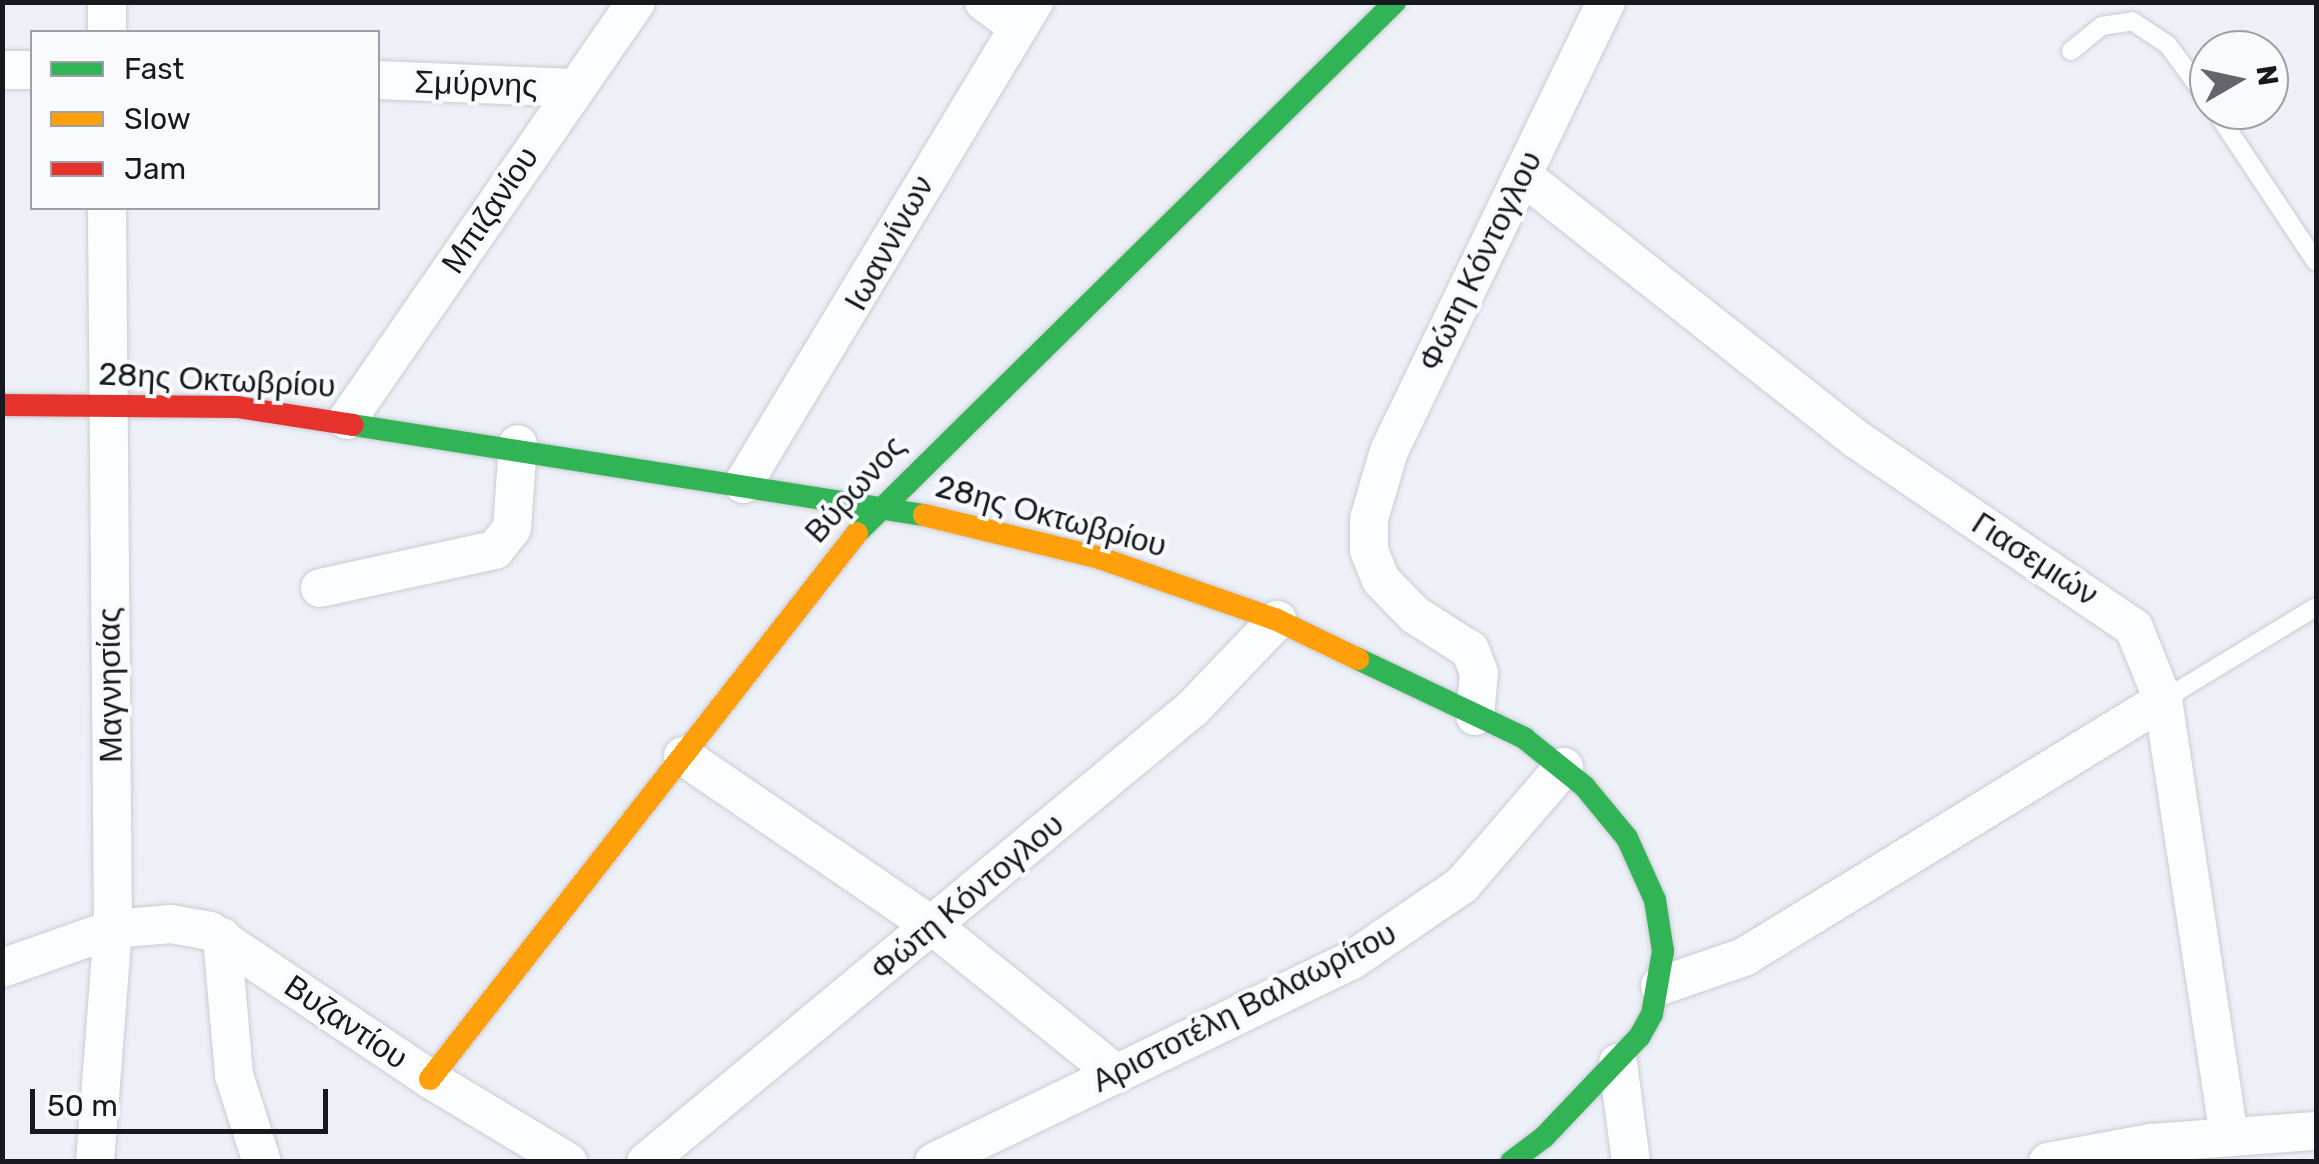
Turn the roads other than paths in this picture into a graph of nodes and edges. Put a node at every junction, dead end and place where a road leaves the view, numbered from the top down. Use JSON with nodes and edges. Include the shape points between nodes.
{"nodes":[{"id":1,"x":107,"y":2,"type":"edge"},
{"id":2,"x":636,"y":2,"type":"edge"},
{"id":3,"x":984,"y":2,"type":"edge"},
{"id":4,"x":1394,"y":2,"type":"edge"},
{"id":5,"x":1606,"y":2,"type":"edge"},
{"id":6,"x":1025,"y":14,"type":"edge"},
{"id":7,"x":107,"y":30,"type":"edge"},
{"id":8,"x":2072,"y":51,"type":"dead end"},
{"id":9,"x":2,"y":70,"type":"edge"},
{"id":10,"x":30,"y":70,"type":"edge"},
{"id":11,"x":2189,"y":74,"type":"edge"},
{"id":12,"x":380,"y":80,"type":"edge"},
{"id":13,"x":574,"y":88,"type":"junction"},
{"id":14,"x":2228,"y":130,"type":"edge"},
{"id":15,"x":1523,"y":176,"type":"junction"},
{"id":16,"x":107,"y":210,"type":"edge"},
{"id":17,"x":2316,"y":262,"type":"edge"},
{"id":18,"x":106,"y":405,"type":"junction"},
{"id":19,"x":2,"y":406,"type":"edge"},
{"id":20,"x":346,"y":420,"type":"junction"},
{"id":21,"x":518,"y":444,"type":"junction"},
{"id":22,"x":743,"y":484,"type":"junction"},
{"id":23,"x":879,"y":504,"type":"junction"},
{"id":24,"x":320,"y":588,"type":"dead end"},
{"id":25,"x":2316,"y":607,"type":"edge"},
{"id":26,"x":1277,"y":620,"type":"junction"},
{"id":27,"x":2163,"y":700,"type":"junction"},
{"id":28,"x":1475,"y":716,"type":"junction"},
{"id":29,"x":683,"y":756,"type":"junction"},
{"id":30,"x":1564,"y":767,"type":"junction"},
{"id":31,"x":934,"y":926,"type":"junction"},
{"id":32,"x":112,"y":929,"type":"junction"},
{"id":33,"x":222,"y":937,"type":"junction"},
{"id":34,"x":2,"y":968,"type":"edge"},
{"id":35,"x":1660,"y":986,"type":"junction"},
{"id":36,"x":1618,"y":1063,"type":"junction"},
{"id":37,"x":1114,"y":1073,"type":"junction"},
{"id":38,"x":430,"y":1078,"type":"junction"},
{"id":39,"x":2316,"y":1131,"type":"edge"},
{"id":40,"x":2229,"y":1137,"type":"junction"},
{"id":41,"x":96,"y":1162,"type":"edge"},
{"id":42,"x":262,"y":1162,"type":"edge"},
{"id":43,"x":568,"y":1162,"type":"edge"},
{"id":44,"x":646,"y":1162,"type":"edge"},
{"id":45,"x":934,"y":1162,"type":"edge"},
{"id":46,"x":1511,"y":1162,"type":"edge"},
{"id":47,"x":1631,"y":1162,"type":"edge"},
{"id":48,"x":2048,"y":1162,"type":"edge"}],
"edges":[{"from":1,"to":7,"type":"street"},
{"from":2,"to":13,"type":"street","name":"Μπιζανίου"},
{"from":3,"to":6,"type":"street"},
{"from":4,"to":23,"type":"street","name":"Βύρωνος"},
{"from":5,"to":15,"type":"street","name":"Φώτη Κόντογλου"},
{"from":6,"to":22,"type":"street","name":"Ιωαννίνων","via":[[945,140],[857,304]]},
{"from":8,"to":11,"type":"lane","via":[[2102,26],[2132,21],[2168,45]]},
{"from":9,"to":10,"type":"street"},
{"from":12,"to":13,"type":"street","name":"Σμύρνης"},
{"from":13,"to":20,"type":"street","name":"Μπιζανίου"},
{"from":14,"to":17,"type":"lane"},
{"from":15,"to":27,"type":"street","name":"Γιασεμιών","via":[[1856,440],[2122,615],[2145,645]]},
{"from":15,"to":28,"type":"street","name":"Φώτη Κόντογλου","via":[[1389,451],[1368,530],[1372,561],[1387,587],[1470,650],[1479,674]]},
{"from":16,"to":18,"type":"street","name":"Μαγνησίας"},
{"from":18,"to":19,"type":"street","name":"28ης Οκτωβρίου"},
{"from":18,"to":20,"type":"street","name":"28ης Οκτωβρίου","via":[[237,407]]},
{"from":18,"to":32,"type":"street","name":"Μαγνησίας"},
{"from":20,"to":21,"type":"street","name":"28ης Οκτωβρίου"},
{"from":21,"to":22,"type":"street","name":"28ης Οκτωβρίου"},
{"from":21,"to":24,"type":"street","via":[[512,528],[495,550]]},
{"from":22,"to":23,"type":"street","name":"28ης Οκτωβρίου"},
{"from":23,"to":26,"type":"street","name":"28ης Οκτωβρίου","via":[[1100,558]]},
{"from":23,"to":29,"type":"street","name":"Βύρωνος"},
{"from":25,"to":27,"type":"lane"},
{"from":26,"to":28,"type":"street","name":"28ης Οκτωβρίου"},
{"from":26,"to":31,"type":"street","name":"Φώτη Κόντογλου","via":[[1193,708]]},
{"from":27,"to":35,"type":"street","via":[[1744,957]]},
{"from":27,"to":40,"type":"street","name":"Γιασεμιών"},
{"from":28,"to":30,"type":"street","name":"28ης Οκτωβρίου"},
{"from":29,"to":31,"type":"street"},
{"from":29,"to":38,"type":"street","name":"Βύρωνος"},
{"from":30,"to":35,"type":"street","name":"28ης Οκτωβρίου","via":[[1605,808],[1642,868],[1662,928]]},
{"from":30,"to":37,"type":"street","name":"Αριστοτέλη Βαλαωρίτου","via":[[1436,907],[1352,960]]},
{"from":31,"to":37,"type":"street"},
{"from":31,"to":44,"type":"street","name":"Φώτη Κόντογλου"},
{"from":32,"to":33,"type":"street","name":"Βυζαντίου","via":[[190,925]]},
{"from":32,"to":34,"type":"street","name":"Βυζαντίου"},
{"from":32,"to":41,"type":"street","name":"Μαγνησίας"},
{"from":33,"to":38,"type":"street","name":"Βυζαντίου"},
{"from":33,"to":42,"type":"street","via":[[234,1075]]},
{"from":35,"to":36,"type":"street","name":"28ης Οκτωβρίου","via":[[1652,1014]]},
{"from":36,"to":46,"type":"street","name":"28ης Οκτωβρίου"},
{"from":36,"to":47,"type":"street"},
{"from":37,"to":45,"type":"street","name":"Αριστοτέλη Βαλαωρίτου"},
{"from":38,"to":43,"type":"street","name":"Βυζαντίου"},
{"from":39,"to":40,"type":"street"},
{"from":40,"to":48,"type":"street"}]}
